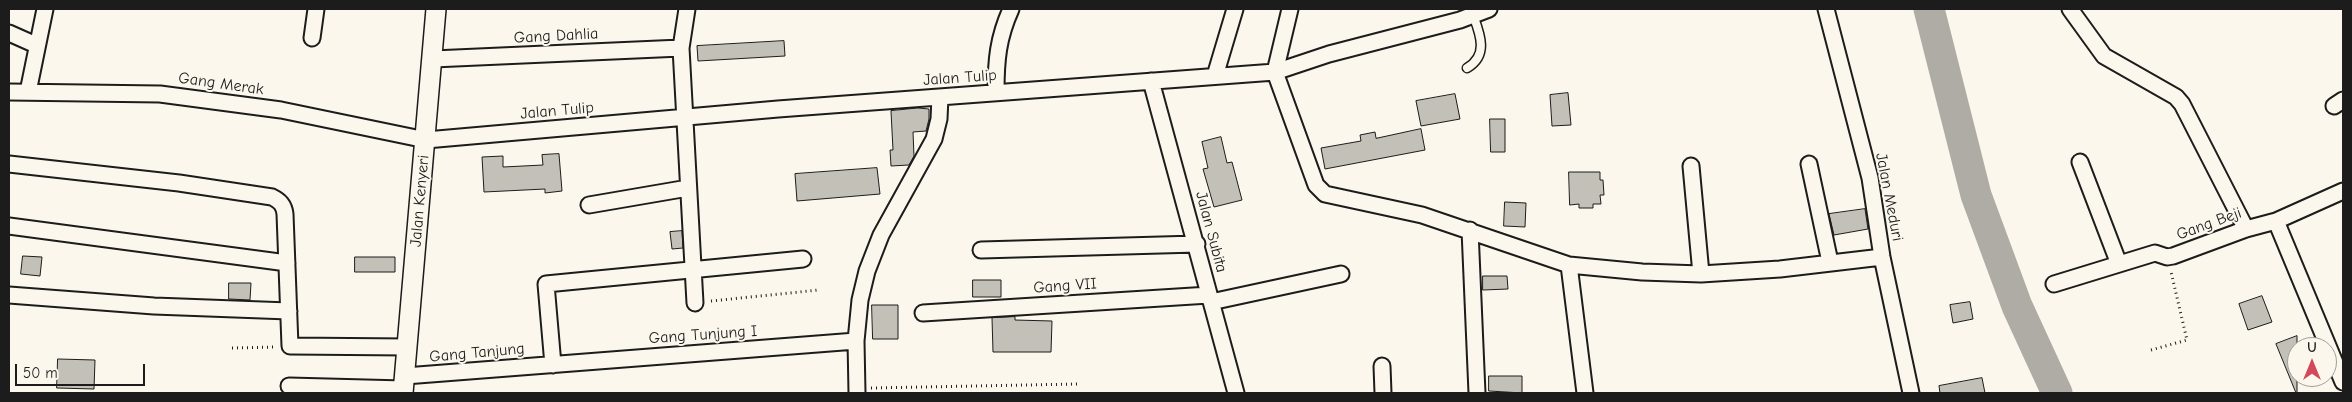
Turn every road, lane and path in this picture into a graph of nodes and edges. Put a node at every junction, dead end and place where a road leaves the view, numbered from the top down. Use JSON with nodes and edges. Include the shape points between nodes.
{"nodes":[{"id":1,"x":45,"y":9,"type":"edge"},
{"id":2,"x":316,"y":9,"type":"edge"},
{"id":3,"x":436,"y":9,"type":"edge"},
{"id":4,"x":687,"y":9,"type":"edge"},
{"id":5,"x":1011,"y":9,"type":"edge"},
{"id":6,"x":1235,"y":9,"type":"edge"},
{"id":7,"x":1290,"y":9,"type":"edge"},
{"id":8,"x":1489,"y":9,"type":"edge"},
{"id":9,"x":1826,"y":9,"type":"edge"},
{"id":10,"x":2070,"y":9,"type":"edge"},
{"id":11,"x":1473,"y":15,"type":"junction"},
{"id":12,"x":9,"y":33,"type":"edge"},
{"id":13,"x":312,"y":38,"type":"dead end"},
{"id":14,"x":36,"y":44,"type":"junction"},
{"id":15,"x":681,"y":48,"type":"junction"},
{"id":16,"x":432,"y":59,"type":"junction"},
{"id":17,"x":1467,"y":68,"type":"dead end"},
{"id":18,"x":1275,"y":72,"type":"junction"},
{"id":19,"x":1215,"y":76,"type":"junction"},
{"id":20,"x":1151,"y":81,"type":"junction"},
{"id":21,"x":9,"y":92,"type":"edge"},
{"id":22,"x":28,"y":92,"type":"junction"},
{"id":23,"x":996,"y":92,"type":"junction"},
{"id":24,"x":940,"y":97,"type":"junction"},
{"id":25,"x":684,"y":118,"type":"junction"},
{"id":26,"x":426,"y":140,"type":"junction"},
{"id":27,"x":2080,"y":162,"type":"dead end"},
{"id":28,"x":9,"y":164,"type":"edge"},
{"id":29,"x":1809,"y":164,"type":"dead end"},
{"id":30,"x":1691,"y":166,"type":"dead end"},
{"id":31,"x":688,"y":188,"type":"junction"},
{"id":32,"x":2343,"y":191,"type":"edge"},
{"id":33,"x":589,"y":205,"type":"dead end"},
{"id":34,"x":2276,"y":221,"type":"junction"},
{"id":35,"x":9,"y":226,"type":"edge"},
{"id":36,"x":2246,"y":228,"type":"junction"},
{"id":37,"x":1470,"y":230,"type":"junction"},
{"id":38,"x":1197,"y":244,"type":"junction"},
{"id":39,"x":981,"y":250,"type":"dead end"},
{"id":40,"x":1882,"y":257,"type":"junction"},
{"id":41,"x":2167,"y":257,"type":"junction"},
{"id":42,"x":803,"y":259,"type":"dead end"},
{"id":43,"x":1830,"y":262,"type":"junction"},
{"id":44,"x":287,"y":263,"type":"junction"},
{"id":45,"x":2119,"y":264,"type":"junction"},
{"id":46,"x":1569,"y":265,"type":"junction"},
{"id":47,"x":693,"y":270,"type":"junction"},
{"id":48,"x":1341,"y":274,"type":"dead end"},
{"id":49,"x":1701,"y":274,"type":"junction"},
{"id":50,"x":2054,"y":284,"type":"dead end"},
{"id":51,"x":819,"y":290,"type":"dead end"},
{"id":52,"x":9,"y":296,"type":"edge"},
{"id":53,"x":1210,"y":298,"type":"junction"},
{"id":54,"x":695,"y":303,"type":"joint"},
{"id":55,"x":289,"y":311,"type":"junction"},
{"id":56,"x":923,"y":313,"type":"dead end"},
{"id":57,"x":856,"y":341,"type":"junction"},
{"id":58,"x":290,"y":346,"type":"junction"},
{"id":59,"x":408,"y":347,"type":"junction"},
{"id":60,"x":232,"y":348,"type":"dead end"},
{"id":61,"x":2151,"y":350,"type":"dead end"},
{"id":62,"x":553,"y":365,"type":"junction"},
{"id":63,"x":1382,"y":366,"type":"dead end"},
{"id":64,"x":2343,"y":382,"type":"edge"},
{"id":65,"x":1078,"y":384,"type":"dead end"},
{"id":66,"x":289,"y":386,"type":"dead end"},
{"id":67,"x":404,"y":386,"type":"edge"},
{"id":68,"x":858,"y":391,"type":"edge"},
{"id":69,"x":1236,"y":393,"type":"edge"},
{"id":70,"x":1383,"y":393,"type":"edge"},
{"id":71,"x":1477,"y":393,"type":"edge"},
{"id":72,"x":1585,"y":393,"type":"edge"},
{"id":73,"x":1911,"y":393,"type":"edge"}],
"edges":[{"from":1,"to":14,"type":"street"},
{"from":2,"to":13,"type":"street"},
{"from":3,"to":16,"type":"street","name":"Jalan Kenyeri"},
{"from":4,"to":15,"type":"street"},
{"from":5,"to":23,"type":"street","via":[[996,53]]},
{"from":6,"to":19,"type":"street"},
{"from":7,"to":18,"type":"street"},
{"from":8,"to":11,"type":"street","name":"Jalan Tulip"},
{"from":9,"to":40,"type":"street","name":"Jalan Meduri","via":[[1870,178]]},
{"from":10,"to":36,"type":"street","via":[[2104,56],[2176,97],[2182,104]]},
{"from":11,"to":17,"type":"lane","via":[[1482,46],[1480,54]]},
{"from":11,"to":18,"type":"street","name":"Jalan Tulip"},
{"from":12,"to":14,"type":"street"},
{"from":14,"to":22,"type":"street"},
{"from":15,"to":16,"type":"street","name":"Gang Dahlia"},
{"from":15,"to":25,"type":"street"},
{"from":16,"to":26,"type":"street","name":"Jalan Kenyeri"},
{"from":18,"to":19,"type":"street","name":"Jalan Tulip"},
{"from":18,"to":37,"type":"street","via":[[1320,191]]},
{"from":19,"to":20,"type":"street","name":"Jalan Tulip"},
{"from":20,"to":23,"type":"street","name":"Jalan Tulip"},
{"from":20,"to":38,"type":"street","name":"Jalan Subita"},
{"from":21,"to":22,"type":"street","name":"Gang Merak"},
{"from":22,"to":26,"type":"street","name":"Gang Merak","via":[[160,94],[212,100],[281,110]]},
{"from":23,"to":24,"type":"street","name":"Jalan Tulip"},
{"from":24,"to":25,"type":"street","name":"Jalan Tulip"},
{"from":24,"to":57,"type":"street","via":[[934,138],[873,253],[860,300]]},
{"from":25,"to":26,"type":"street","name":"Jalan Tulip"},
{"from":25,"to":31,"type":"street"},
{"from":26,"to":59,"type":"street","name":"Jalan Kenyeri"},
{"from":27,"to":45,"type":"street"},
{"from":28,"to":44,"type":"street","via":[[272,197],[284,207]]},
{"from":29,"to":43,"type":"street"},
{"from":30,"to":49,"type":"street"},
{"from":31,"to":33,"type":"street"},
{"from":31,"to":47,"type":"street"},
{"from":32,"to":34,"type":"street","name":"Gang Beji"},
{"from":34,"to":36,"type":"street","name":"Gang Beji"},
{"from":34,"to":64,"type":"street"},
{"from":35,"to":44,"type":"street"},
{"from":36,"to":41,"type":"street","name":"Gang Beji"},
{"from":37,"to":46,"type":"street"},
{"from":37,"to":71,"type":"street"},
{"from":38,"to":39,"type":"street"},
{"from":38,"to":53,"type":"street","name":"Jalan Subita"},
{"from":40,"to":43,"type":"street"},
{"from":40,"to":73,"type":"street","name":"Jalan Meduri"},
{"from":41,"to":45,"type":"street","name":"Gang Beji","via":[[2155,253]]},
{"from":41,"to":61,"type":"path","via":[[2187,340]]},
{"from":42,"to":47,"type":"street"},
{"from":43,"to":49,"type":"street","via":[[1780,270]]},
{"from":44,"to":55,"type":"street"},
{"from":45,"to":50,"type":"street","name":"Gang Beji"},
{"from":46,"to":49,"type":"street"},
{"from":46,"to":72,"type":"street"},
{"from":47,"to":54,"type":"street"},
{"from":47,"to":62,"type":"street","via":[[546,284]]},
{"from":48,"to":53,"type":"street","name":"Gang VII"},
{"from":51,"to":54,"type":"path"},
{"from":52,"to":55,"type":"street"},
{"from":53,"to":56,"type":"street","name":"Gang VII"},
{"from":53,"to":69,"type":"street","name":"Jalan Subita"},
{"from":55,"to":58,"type":"street"},
{"from":57,"to":62,"type":"street","name":"Gang Tunjung I"},
{"from":57,"to":68,"type":"street"},
{"from":58,"to":59,"type":"street"},
{"from":58,"to":60,"type":"path"},
{"from":59,"to":67,"type":"street","name":"Jalan Kenyeri"},
{"from":62,"to":67,"type":"street","name":"Gang Tanjung"},
{"from":63,"to":70,"type":"street"},
{"from":65,"to":68,"type":"path"},
{"from":66,"to":67,"type":"street","name":"Gang Tanjung"}]}
